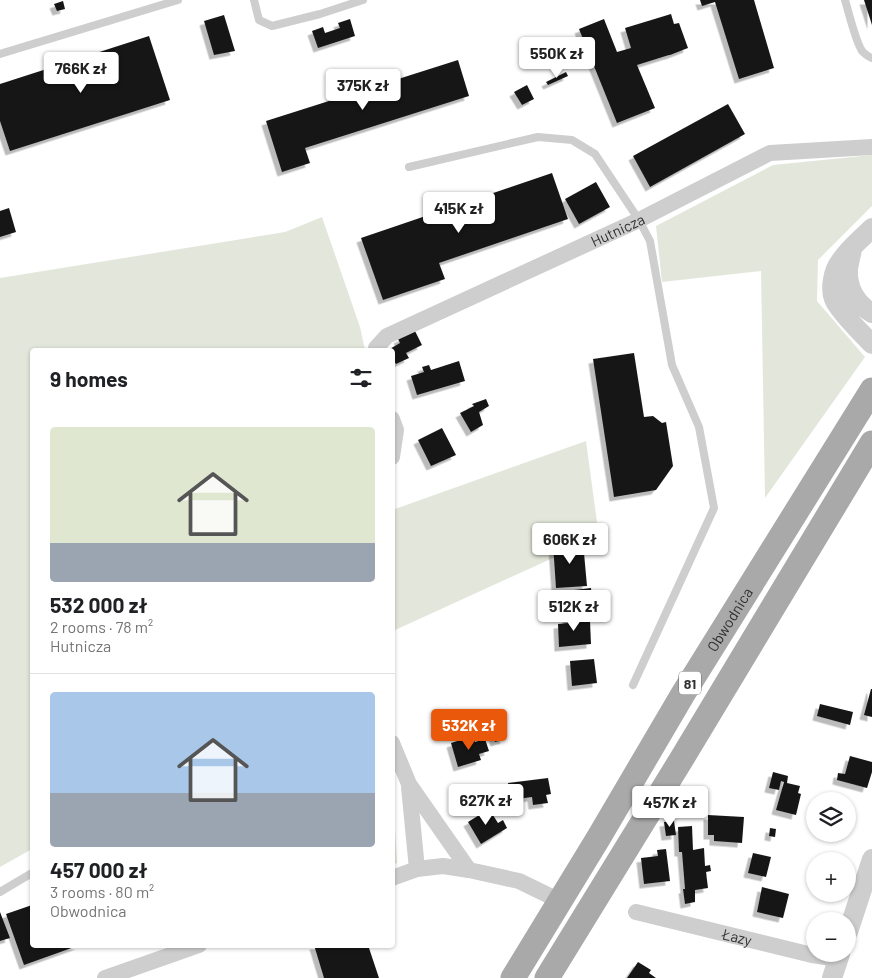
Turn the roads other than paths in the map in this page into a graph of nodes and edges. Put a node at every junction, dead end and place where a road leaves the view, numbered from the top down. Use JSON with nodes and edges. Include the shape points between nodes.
{"nodes":[{"id":1,"x":178,"y":0,"type":"edge"},
{"id":2,"x":254,"y":0,"type":"edge"},
{"id":3,"x":363,"y":0,"type":"edge"},
{"id":4,"x":844,"y":0,"type":"edge"},
{"id":5,"x":0,"y":54,"type":"edge"},
{"id":6,"x":872,"y":58,"type":"edge"},
{"id":7,"x":872,"y":147,"type":"edge"},
{"id":8,"x":410,"y":167,"type":"dead end"},
{"id":9,"x":639,"y":220,"type":"junction"},
{"id":10,"x":872,"y":228,"type":"edge"},
{"id":11,"x":853,"y":247,"type":"junction"},
{"id":12,"x":872,"y":313,"type":"edge"},
{"id":13,"x":872,"y":344,"type":"edge"},
{"id":14,"x":376,"y":348,"type":"edge"},
{"id":15,"x":872,"y":390,"type":"edge"},
{"id":16,"x":872,"y":443,"type":"edge"},
{"id":17,"x":633,"y":685,"type":"dead end"},
{"id":18,"x":395,"y":750,"type":"edge"},
{"id":19,"x":409,"y":784,"type":"junction"},
{"id":20,"x":872,"y":859,"type":"edge"},
{"id":21,"x":417,"y":869,"type":"junction"},
{"id":22,"x":469,"y":870,"type":"junction"},
{"id":23,"x":30,"y":874,"type":"edge"},
{"id":24,"x":395,"y":877,"type":"edge"},
{"id":25,"x":0,"y":892,"type":"edge"},
{"id":26,"x":560,"y":901,"type":"junction"},
{"id":27,"x":636,"y":912,"type":"dead end"},
{"id":28,"x":855,"y":912,"type":"edge"},
{"id":29,"x":190,"y":948,"type":"edge"},
{"id":30,"x":806,"y":954,"type":"edge"},
{"id":31,"x":837,"y":962,"type":"edge"},
{"id":32,"x":105,"y":978,"type":"edge"},
{"id":33,"x":513,"y":978,"type":"edge"},
{"id":34,"x":547,"y":978,"type":"edge"},
{"id":35,"x":832,"y":978,"type":"edge"}],
"edges":[{"from":1,"to":5,"type":"lane"},
{"from":2,"to":3,"type":"lane","via":[[259,20],[272,26]]},
{"from":4,"to":6,"type":"lane","via":[[862,51]]},
{"from":7,"to":9,"type":"street","name":"Hutnicza","via":[[770,153]]},
{"from":8,"to":9,"type":"lane","via":[[538,136],[572,140],[595,154]]},
{"from":9,"to":14,"type":"street","name":"Hutnicza","via":[[387,336]]},
{"from":9,"to":17,"type":"lane","via":[[650,241],[672,365],[699,427],[714,508]]},
{"from":10,"to":11,"type":"street"},
{"from":11,"to":12,"type":"street","via":[[848,270],[850,286],[854,297]]},
{"from":11,"to":13,"type":"street","via":[[839,263],[832,282],[834,300]]},
{"from":15,"to":26,"type":"main road","name":"Obwodnica","number":"81","via":[[682,694]]},
{"from":16,"to":34,"type":"main road","name":"Obwodnica","number":"81"},
{"from":18,"to":19,"type":"street"},
{"from":19,"to":21,"type":"street"},
{"from":19,"to":22,"type":"street"},
{"from":20,"to":28,"type":"street"},
{"from":21,"to":22,"type":"street","via":[[444,866]]},
{"from":21,"to":24,"type":"street"},
{"from":22,"to":26,"type":"street","via":[[519,881]]},
{"from":23,"to":25,"type":"lane"},
{"from":26,"to":33,"type":"main road","name":"Obwodnica","number":"81"},
{"from":27,"to":30,"type":"street","name":"Łazy"},
{"from":29,"to":32,"type":"street"},
{"from":31,"to":35,"type":"street"}]}
